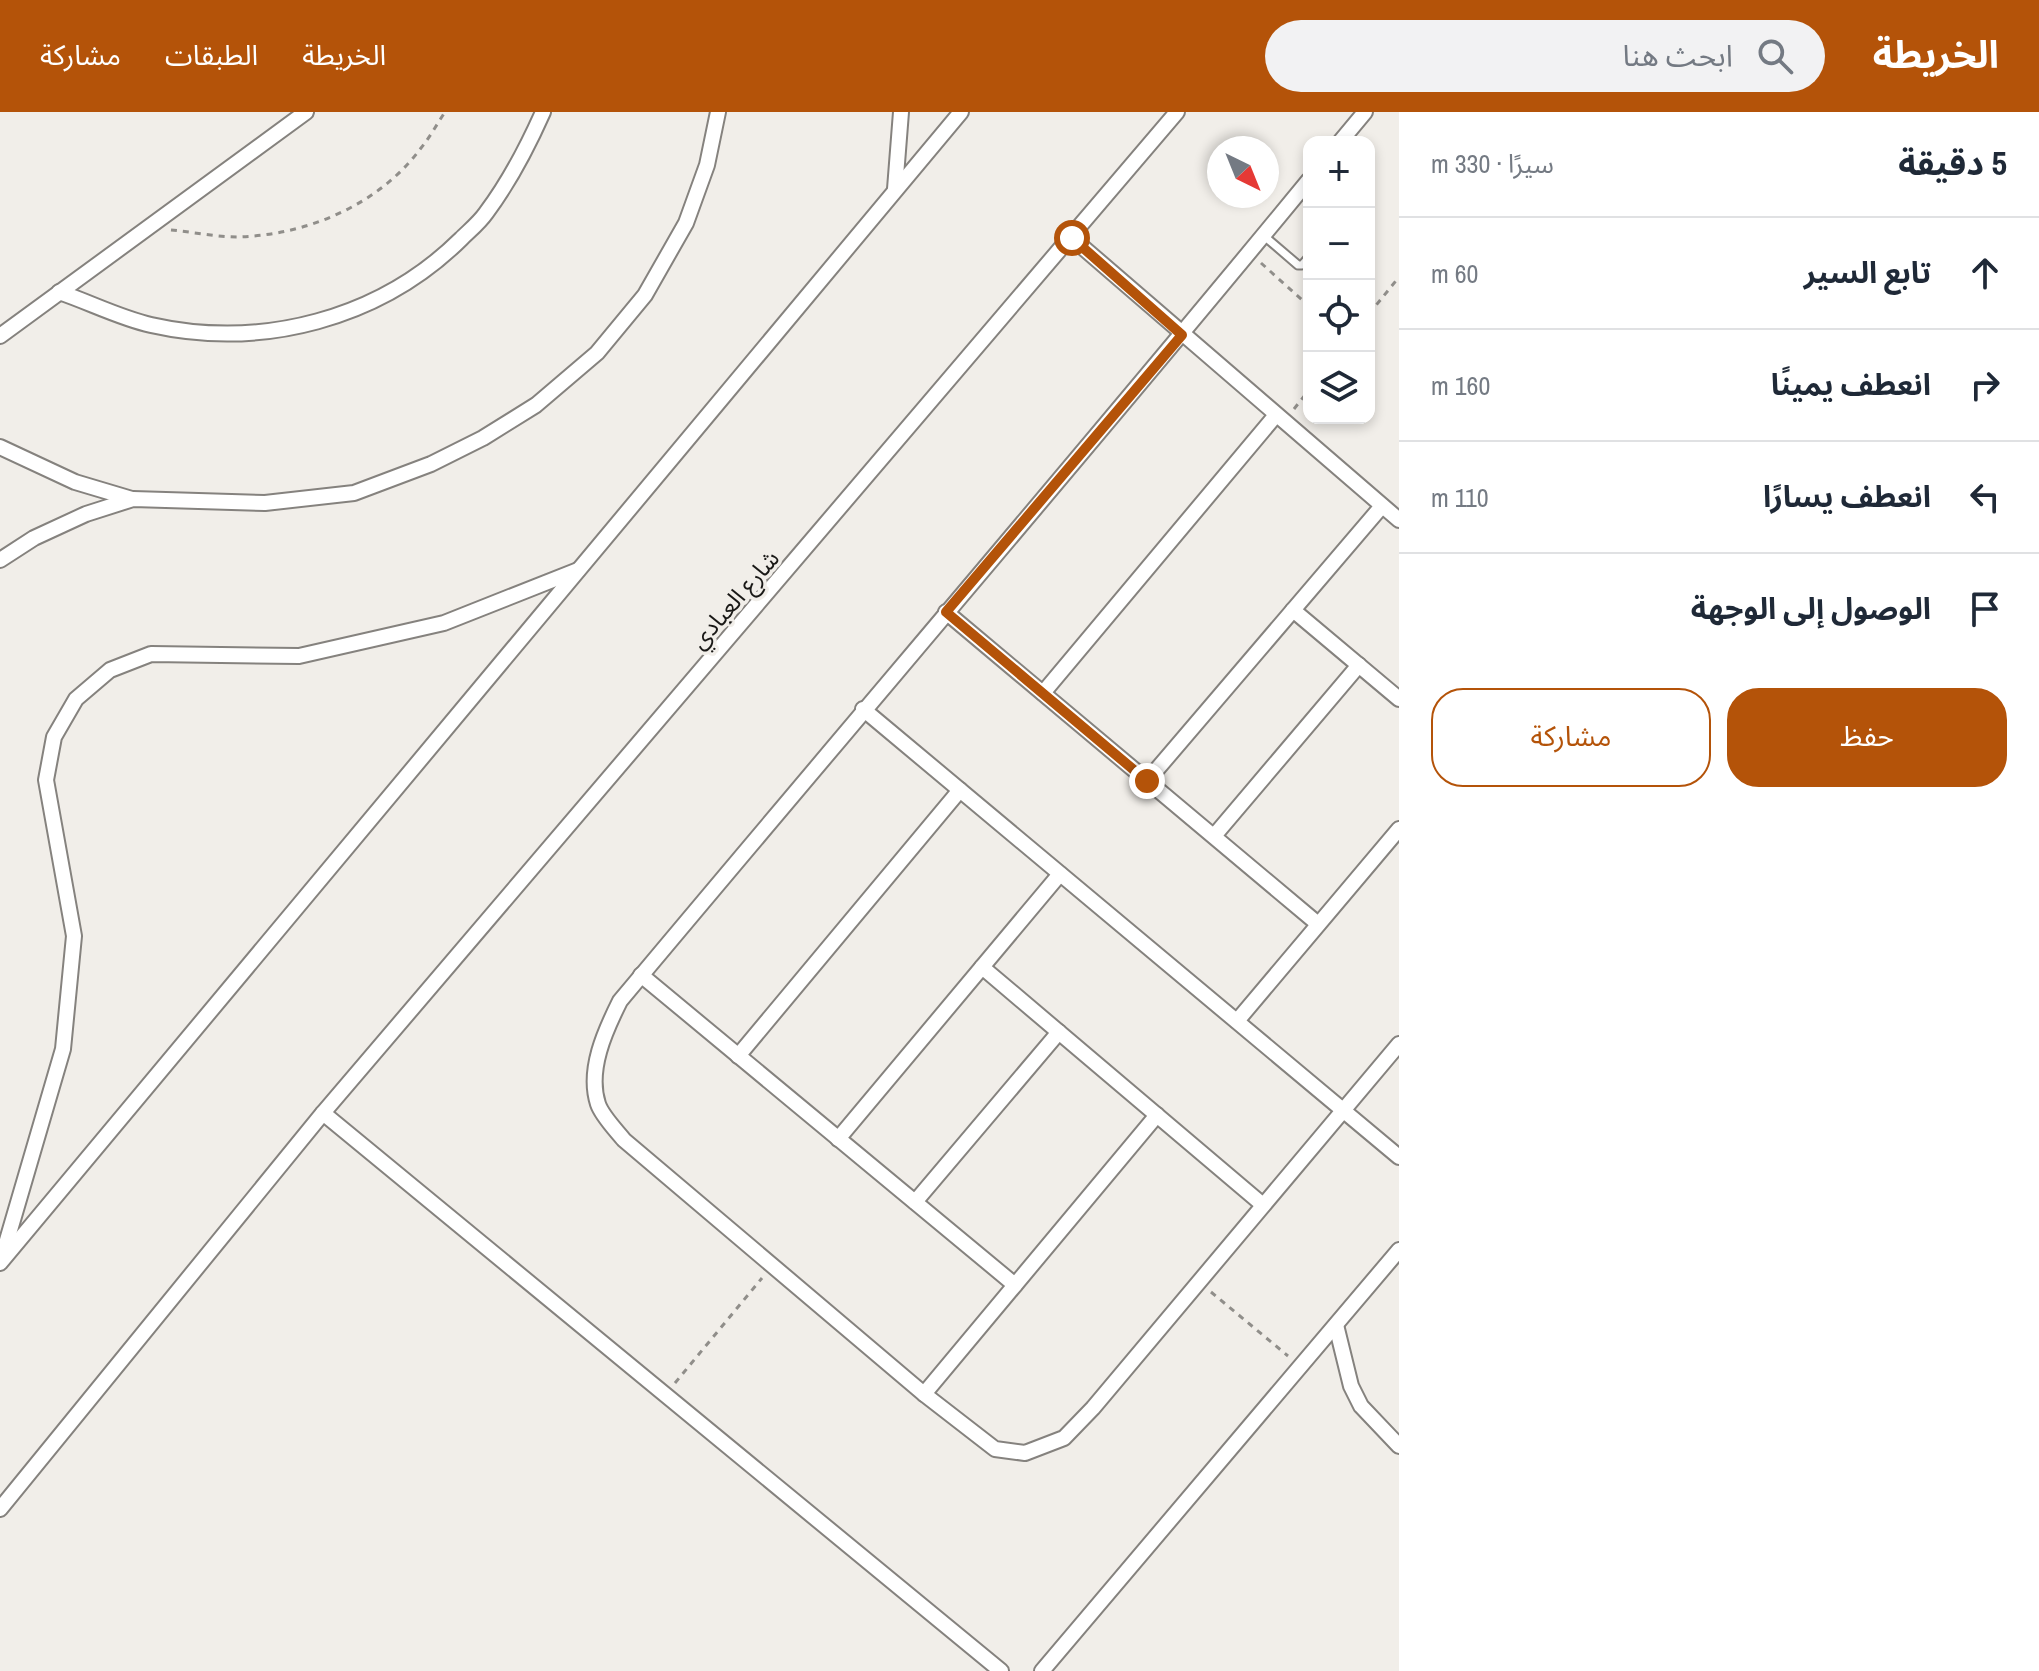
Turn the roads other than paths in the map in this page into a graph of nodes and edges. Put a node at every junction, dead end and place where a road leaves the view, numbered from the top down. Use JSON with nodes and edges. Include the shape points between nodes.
{"nodes":[{"id":1,"x":306,"y":112,"type":"edge"},
{"id":2,"x":543,"y":112,"type":"edge"},
{"id":3,"x":718,"y":112,"type":"edge"},
{"id":4,"x":901,"y":112,"type":"edge"},
{"id":5,"x":961,"y":112,"type":"edge"},
{"id":6,"x":1177,"y":112,"type":"edge"},
{"id":7,"x":1365,"y":112,"type":"edge"},
{"id":8,"x":1345,"y":136,"type":"edge"},
{"id":9,"x":1303,"y":187,"type":"edge"},
{"id":10,"x":895,"y":190,"type":"junction"},
{"id":11,"x":1263,"y":235,"type":"junction"},
{"id":12,"x":1072,"y":238,"type":"junction"},
{"id":13,"x":1303,"y":264,"type":"edge"},
{"id":14,"x":59,"y":292,"type":"junction"},
{"id":15,"x":1182,"y":335,"type":"junction"},
{"id":16,"x":0,"y":336,"type":"edge"},
{"id":17,"x":1280,"y":418,"type":"junction"},
{"id":18,"x":0,"y":447,"type":"edge"},
{"id":19,"x":133,"y":499,"type":"junction"},
{"id":20,"x":1382,"y":506,"type":"junction"},
{"id":21,"x":1399,"y":520,"type":"edge"},
{"id":22,"x":0,"y":560,"type":"edge"},
{"id":23,"x":581,"y":569,"type":"junction"},
{"id":24,"x":1293,"y":610,"type":"junction"},
{"id":25,"x":946,"y":612,"type":"junction"},
{"id":26,"x":1359,"y":665,"type":"junction"},
{"id":27,"x":1043,"y":693,"type":"junction"},
{"id":28,"x":1399,"y":699,"type":"edge"},
{"id":29,"x":863,"y":709,"type":"junction"},
{"id":30,"x":1147,"y":781,"type":"junction"},
{"id":31,"x":960,"y":790,"type":"junction"},
{"id":32,"x":1399,"y":829,"type":"edge"},
{"id":33,"x":1214,"y":836,"type":"junction"},
{"id":34,"x":1060,"y":874,"type":"junction"},
{"id":35,"x":1318,"y":924,"type":"junction"},
{"id":36,"x":982,"y":967,"type":"junction"},
{"id":37,"x":641,"y":975,"type":"junction"},
{"id":38,"x":1237,"y":1021,"type":"junction"},
{"id":39,"x":1059,"y":1032,"type":"junction"},
{"id":40,"x":1399,"y":1044,"type":"edge"},
{"id":41,"x":738,"y":1056,"type":"junction"},
{"id":42,"x":1344,"y":1110,"type":"junction"},
{"id":43,"x":323,"y":1113,"type":"junction"},
{"id":44,"x":1157,"y":1115,"type":"junction"},
{"id":45,"x":838,"y":1139,"type":"junction"},
{"id":46,"x":1399,"y":1157,"type":"edge"},
{"id":47,"x":915,"y":1202,"type":"junction"},
{"id":48,"x":1263,"y":1205,"type":"junction"},
{"id":49,"x":1399,"y":1250,"type":"edge"},
{"id":50,"x":0,"y":1262,"type":"edge"},
{"id":51,"x":1015,"y":1285,"type":"junction"},
{"id":52,"x":1336,"y":1325,"type":"junction"},
{"id":53,"x":924,"y":1394,"type":"junction"},
{"id":54,"x":1399,"y":1446,"type":"edge"},
{"id":55,"x":0,"y":1509,"type":"edge"},
{"id":56,"x":1001,"y":1671,"type":"edge"},
{"id":57,"x":1042,"y":1671,"type":"edge"}],
"edges":[{"from":1,"to":14,"type":"street"},
{"from":2,"to":14,"type":"street","via":[[520,165],[485,216],[441,259],[389,294],[333,318],[272,332],[211,334],[150,325]]},
{"from":3,"to":19,"type":"street","via":[[707,165],[686,223],[645,295],[597,353],[536,405],[431,464],[354,493],[265,503]]},
{"from":4,"to":10,"type":"street"},
{"from":5,"to":10,"type":"street"},
{"from":6,"to":12,"type":"street","name":"شارع العبادي"},
{"from":7,"to":8,"type":"street"},
{"from":9,"to":11,"type":"street"},
{"from":10,"to":23,"type":"street"},
{"from":11,"to":13,"type":"lane"},
{"from":11,"to":15,"type":"street"},
{"from":12,"to":15,"type":"street"},
{"from":12,"to":43,"type":"street","name":"شارع العبادي"},
{"from":14,"to":16,"type":"street"},
{"from":15,"to":17,"type":"street"},
{"from":15,"to":25,"type":"street"},
{"from":17,"to":20,"type":"street"},
{"from":17,"to":27,"type":"street"},
{"from":18,"to":19,"type":"street","via":[[75,482]]},
{"from":19,"to":22,"type":"street","via":[[86,514]]},
{"from":20,"to":21,"type":"street"},
{"from":20,"to":24,"type":"street"},
{"from":23,"to":50,"type":"street"},
{"from":23,"to":50,"type":"street","via":[[444,623],[299,656],[151,654],[110,670],[76,699],[54,737],[46,780],[74,936],[63,1049]]},
{"from":24,"to":26,"type":"street"},
{"from":24,"to":30,"type":"street"},
{"from":25,"to":27,"type":"street"},
{"from":25,"to":29,"type":"street"},
{"from":26,"to":28,"type":"street"},
{"from":26,"to":33,"type":"street"},
{"from":27,"to":30,"type":"street"},
{"from":29,"to":31,"type":"street"},
{"from":29,"to":37,"type":"street"},
{"from":30,"to":33,"type":"street"},
{"from":31,"to":34,"type":"street"},
{"from":31,"to":41,"type":"street"},
{"from":32,"to":35,"type":"street"},
{"from":33,"to":35,"type":"street"},
{"from":34,"to":36,"type":"street"},
{"from":34,"to":38,"type":"street"},
{"from":35,"to":38,"type":"street"},
{"from":36,"to":39,"type":"street"},
{"from":36,"to":45,"type":"street"},
{"from":37,"to":41,"type":"street"},
{"from":37,"to":53,"type":"street","via":[[603,1034],[596,1069],[598,1106],[624,1140]]},
{"from":38,"to":42,"type":"street"},
{"from":39,"to":44,"type":"street"},
{"from":39,"to":47,"type":"street"},
{"from":40,"to":42,"type":"street"},
{"from":41,"to":45,"type":"street"},
{"from":42,"to":46,"type":"street"},
{"from":42,"to":48,"type":"street"},
{"from":43,"to":55,"type":"street","name":"شارع العبادي"},
{"from":43,"to":56,"type":"street"},
{"from":44,"to":48,"type":"street"},
{"from":44,"to":51,"type":"street"},
{"from":45,"to":47,"type":"street"},
{"from":47,"to":51,"type":"street"},
{"from":48,"to":53,"type":"street","via":[[1064,1438],[1025,1453],[995,1449]]},
{"from":49,"to":52,"type":"street"},
{"from":51,"to":53,"type":"street"},
{"from":52,"to":54,"type":"street","via":[[1361,1406]]},
{"from":52,"to":57,"type":"street"}]}
